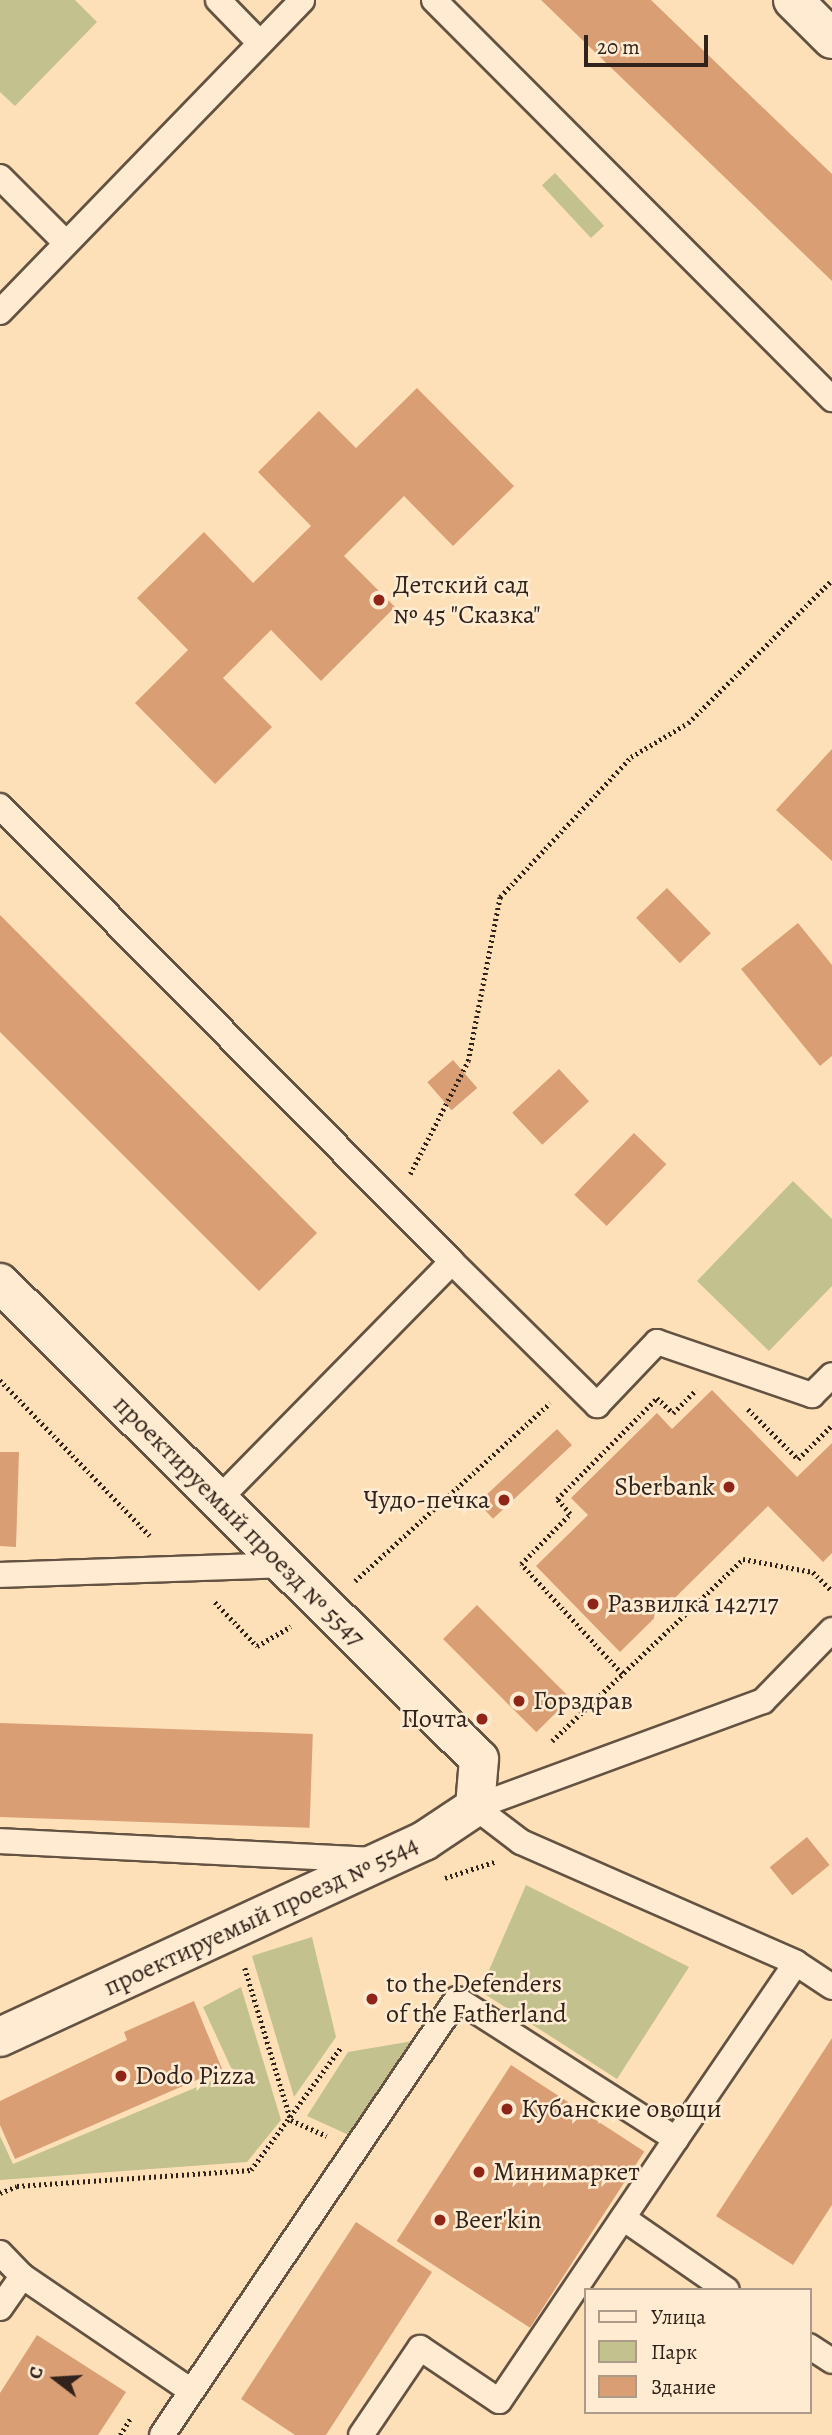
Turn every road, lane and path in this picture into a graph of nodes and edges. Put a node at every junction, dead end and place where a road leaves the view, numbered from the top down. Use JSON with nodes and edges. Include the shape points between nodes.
{"nodes":[{"id":1,"x":218,"y":0,"type":"edge"},
{"id":2,"x":302,"y":0,"type":"edge"},
{"id":3,"x":435,"y":0,"type":"edge"},
{"id":4,"x":793,"y":0,"type":"edge"},
{"id":5,"x":832,"y":39,"type":"edge"},
{"id":6,"x":260,"y":43,"type":"junction"},
{"id":7,"x":0,"y":177,"type":"edge"},
{"id":8,"x":66,"y":243,"type":"junction"},
{"id":9,"x":0,"y":312,"type":"edge"},
{"id":10,"x":832,"y":399,"type":"edge"},
{"id":11,"x":832,"y":580,"type":"edge"},
{"id":12,"x":0,"y":806,"type":"edge"},
{"id":13,"x":394,"y":1203,"type":"junction"},
{"id":14,"x":452,"y":1262,"type":"junction"},
{"id":15,"x":6,"y":1295,"type":"edge"},
{"id":16,"x":832,"y":1375,"type":"edge"},
{"id":17,"x":702,"y":1384,"type":"dead end"},
{"id":18,"x":741,"y":1402,"type":"dead end"},
{"id":19,"x":832,"y":1425,"type":"edge"},
{"id":20,"x":218,"y":1500,"type":"junction"},
{"id":21,"x":284,"y":1565,"type":"junction"},
{"id":22,"x":0,"y":1575,"type":"edge"},
{"id":23,"x":832,"y":1591,"type":"edge"},
{"id":24,"x":832,"y":1630,"type":"edge"},
{"id":25,"x":622,"y":1674,"type":"junction"},
{"id":26,"x":549,"y":1743,"type":"dead end"},
{"id":27,"x":475,"y":1807,"type":"junction"},
{"id":28,"x":0,"y":1841,"type":"edge"},
{"id":29,"x":498,"y":1860,"type":"dead end"},
{"id":30,"x":384,"y":1861,"type":"junction"},
{"id":31,"x":433,"y":1882,"type":"dead end"},
{"id":32,"x":242,"y":1961,"type":"dead end"},
{"id":33,"x":796,"y":1963,"type":"junction"},
{"id":34,"x":832,"y":1987,"type":"edge"},
{"id":35,"x":0,"y":2037,"type":"edge"},
{"id":36,"x":341,"y":2047,"type":"dead end"},
{"id":37,"x":291,"y":2120,"type":"junction"},
{"id":38,"x":677,"y":2138,"type":"junction"},
{"id":39,"x":356,"y":2149,"type":"junction"},
{"id":40,"x":0,"y":2193,"type":"edge"},
{"id":41,"x":622,"y":2218,"type":"junction"},
{"id":42,"x":0,"y":2253,"type":"edge"},
{"id":43,"x":22,"y":2276,"type":"junction"},
{"id":44,"x":724,"y":2288,"type":"edge"},
{"id":45,"x":0,"y":2308,"type":"edge"},
{"id":46,"x":811,"y":2347,"type":"edge"},
{"id":47,"x":832,"y":2361,"type":"edge"},
{"id":48,"x":191,"y":2392,"type":"junction"},
{"id":49,"x":162,"y":2435,"type":"edge"},
{"id":50,"x":361,"y":2435,"type":"edge"}],
"edges":[{"from":1,"to":6,"type":"lane"},
{"from":2,"to":6,"type":"lane"},
{"from":3,"to":10,"type":"lane"},
{"from":4,"to":5,"type":"street"},
{"from":6,"to":8,"type":"lane"},
{"from":7,"to":8,"type":"lane"},
{"from":8,"to":9,"type":"lane"},
{"from":11,"to":13,"type":"path","via":[[688,723],[631,757],[500,897],[468,1061]]},
{"from":12,"to":13,"type":"lane"},
{"from":13,"to":14,"type":"lane"},
{"from":14,"to":16,"type":"lane","via":[[597,1405],[657,1342],[812,1395]]},
{"from":14,"to":20,"type":"lane"},
{"from":15,"to":20,"type":"street","name":"проектируемый проезд № 5547"},
{"from":17,"to":25,"type":"path","via":[[673,1413],[657,1398],[557,1499],[570,1514],[521,1564]]},
{"from":18,"to":19,"type":"path","via":[[798,1459]]},
{"from":20,"to":21,"type":"street","name":"проектируемый проезд № 5547"},
{"from":21,"to":22,"type":"lane"},
{"from":21,"to":27,"type":"street","name":"проектируемый проезд № 5547","via":[[479,1759]]},
{"from":23,"to":25,"type":"path","via":[[813,1572],[743,1559]]},
{"from":24,"to":27,"type":"lane","via":[[762,1701]]},
{"from":25,"to":26,"type":"path"},
{"from":27,"to":30,"type":"street","name":"проектируемый проезд № 5544"},
{"from":27,"to":33,"type":"lane","via":[[521,1842]]},
{"from":28,"to":30,"type":"lane"},
{"from":29,"to":31,"type":"path"},
{"from":30,"to":35,"type":"street","name":"проектируемый проезд № 5544"},
{"from":32,"to":37,"type":"path"},
{"from":33,"to":34,"type":"lane"},
{"from":33,"to":38,"type":"lane"},
{"from":36,"to":37,"type":"path"},
{"from":37,"to":39,"type":"path"},
{"from":37,"to":40,"type":"path","via":[[251,2171],[17,2186]]},
{"from":38,"to":39,"type":"lane","via":[[457,1999]]},
{"from":38,"to":41,"type":"lane"},
{"from":39,"to":48,"type":"lane"},
{"from":41,"to":44,"type":"lane"},
{"from":41,"to":50,"type":"lane","via":[[499,2401],[420,2348]]},
{"from":42,"to":43,"type":"lane"},
{"from":43,"to":45,"type":"lane"},
{"from":43,"to":48,"type":"lane"},
{"from":46,"to":47,"type":"lane"},
{"from":48,"to":49,"type":"lane"}]}
